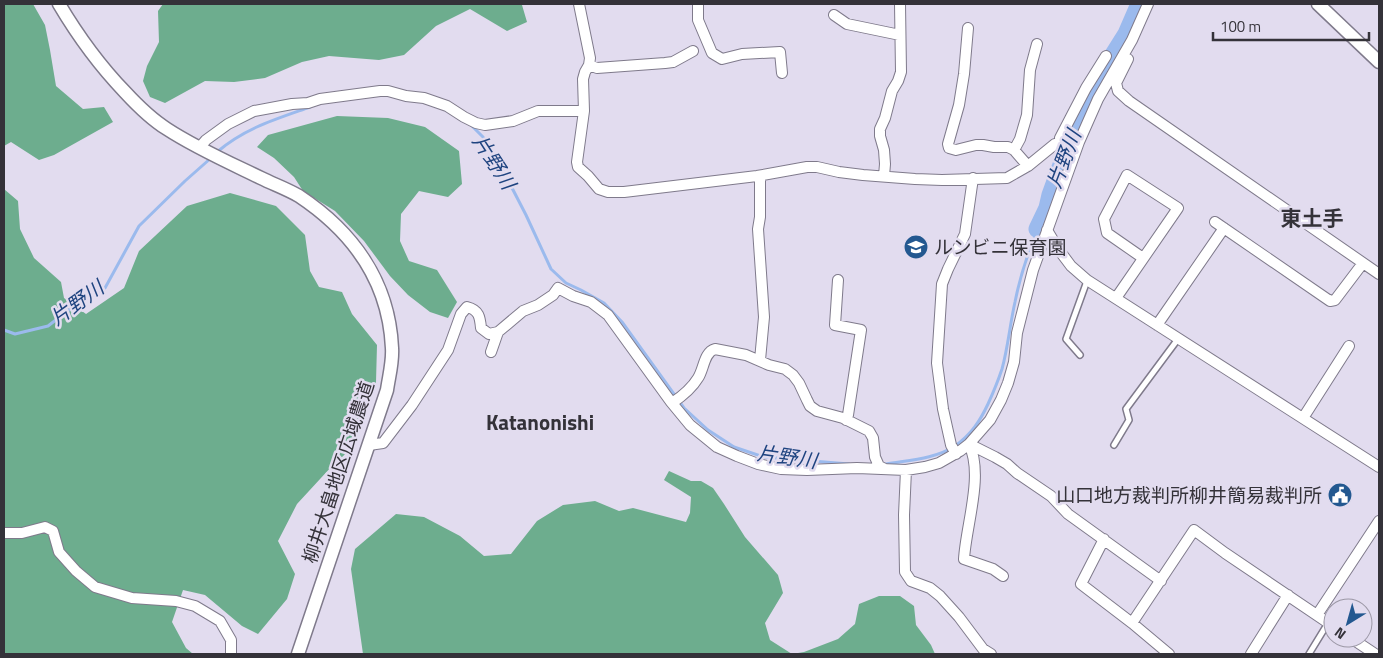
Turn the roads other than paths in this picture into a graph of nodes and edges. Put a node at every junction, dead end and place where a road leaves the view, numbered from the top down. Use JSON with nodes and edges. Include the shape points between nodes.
{"nodes":[{"id":1,"x":59,"y":4,"type":"edge"},
{"id":2,"x":580,"y":4,"type":"edge"},
{"id":3,"x":698,"y":4,"type":"edge"},
{"id":4,"x":900,"y":4,"type":"edge"},
{"id":5,"x":1148,"y":4,"type":"edge"},
{"id":6,"x":1318,"y":4,"type":"edge"},
{"id":7,"x":834,"y":15,"type":"dead end"},
{"id":8,"x":968,"y":28,"type":"dead end"},
{"id":9,"x":900,"y":35,"type":"junction"},
{"id":10,"x":1037,"y":44,"type":"dead end"},
{"id":11,"x":1128,"y":48,"type":"junction"},
{"id":12,"x":693,"y":51,"type":"dead end"},
{"id":13,"x":1106,"y":56,"type":"dead end"},
{"id":14,"x":1379,"y":62,"type":"edge"},
{"id":15,"x":589,"y":65,"type":"junction"},
{"id":16,"x":782,"y":73,"type":"dead end"},
{"id":17,"x":584,"y":111,"type":"junction"},
{"id":18,"x":1070,"y":142,"type":"junction"},
{"id":19,"x":204,"y":150,"type":"junction"},
{"id":20,"x":1014,"y":150,"type":"junction"},
{"id":21,"x":1028,"y":166,"type":"junction"},
{"id":22,"x":760,"y":176,"type":"junction"},
{"id":23,"x":884,"y":176,"type":"junction"},
{"id":24,"x":974,"y":178,"type":"junction"},
{"id":25,"x":1047,"y":230,"type":"junction"},
{"id":26,"x":1143,"y":258,"type":"junction"},
{"id":27,"x":1363,"y":262,"type":"junction"},
{"id":28,"x":1379,"y":274,"type":"edge"},
{"id":29,"x":838,"y":280,"type":"dead end"},
{"id":30,"x":1088,"y":280,"type":"junction"},
{"id":31,"x":1116,"y":298,"type":"junction"},
{"id":32,"x":1157,"y":325,"type":"junction"},
{"id":33,"x":498,"y":332,"type":"junction"},
{"id":34,"x":1179,"y":338,"type":"junction"},
{"id":35,"x":1349,"y":346,"type":"dead end"},
{"id":36,"x":491,"y":352,"type":"dead end"},
{"id":37,"x":1080,"y":355,"type":"dead end"},
{"id":38,"x":760,"y":360,"type":"junction"},
{"id":39,"x":675,"y":401,"type":"junction"},
{"id":40,"x":1303,"y":418,"type":"junction"},
{"id":41,"x":846,"y":420,"type":"junction"},
{"id":42,"x":969,"y":444,"type":"junction"},
{"id":43,"x":369,"y":445,"type":"junction"},
{"id":44,"x":1114,"y":445,"type":"dead end"},
{"id":45,"x":954,"y":450,"type":"junction"},
{"id":46,"x":1379,"y":467,"type":"edge"},
{"id":47,"x":885,"y":469,"type":"junction"},
{"id":48,"x":906,"y":470,"type":"junction"},
{"id":49,"x":1379,"y":521,"type":"edge"},
{"id":50,"x":4,"y":533,"type":"edge"},
{"id":51,"x":1104,"y":539,"type":"junction"},
{"id":52,"x":1003,"y":576,"type":"dead end"},
{"id":53,"x":1161,"y":581,"type":"junction"},
{"id":54,"x":1288,"y":595,"type":"junction"},
{"id":55,"x":1318,"y":615,"type":"junction"},
{"id":56,"x":1323,"y":618,"type":"edge"},
{"id":57,"x":1132,"y":623,"type":"junction"},
{"id":58,"x":1323,"y":635,"type":"edge"},
{"id":59,"x":231,"y":654,"type":"edge"},
{"id":60,"x":298,"y":654,"type":"edge"},
{"id":61,"x":991,"y":654,"type":"edge"},
{"id":62,"x":1168,"y":654,"type":"edge"},
{"id":63,"x":1251,"y":654,"type":"edge"},
{"id":64,"x":1309,"y":654,"type":"edge"}],
"edges":[{"from":1,"to":19,"type":"street","name":"柳井大畠地区広域農道","via":[[103,68],[138,105],[166,129]]},
{"from":2,"to":15,"type":"street"},
{"from":3,"to":16,"type":"street","via":[[698,20],[712,54],[722,59],[742,54],[780,52]]},
{"from":4,"to":9,"type":"street"},
{"from":5,"to":11,"type":"street"},
{"from":6,"to":14,"type":"street"},
{"from":7,"to":9,"type":"street","via":[[847,24]]},
{"from":8,"to":20,"type":"street","via":[[959,105],[949,148],[956,150],[983,145]]},
{"from":9,"to":23,"type":"street","via":[[902,72],[880,129]]},
{"from":10,"to":20,"type":"street","via":[[1030,70],[1027,115]]},
{"from":11,"to":18,"type":"street"},
{"from":11,"to":27,"type":"street","via":[[1130,55],[1116,83],[1118,92]]},
{"from":12,"to":15,"type":"street","via":[[673,62],[597,68]]},
{"from":13,"to":18,"type":"street","via":[[1060,138]]},
{"from":15,"to":17,"type":"street","via":[[583,79]]},
{"from":17,"to":19,"type":"street","via":[[538,111],[513,121],[484,125],[424,98],[380,91],[254,111],[206,140]]},
{"from":17,"to":22,"type":"street","via":[[577,162],[599,189],[624,192]]},
{"from":18,"to":21,"type":"street","via":[[1055,144]]},
{"from":18,"to":25,"type":"street"},
{"from":19,"to":43,"type":"street","name":"柳井大畠地区広域農道","via":[[298,196],[336,226],[364,259],[382,294],[392,350],[387,390]]},
{"from":20,"to":21,"type":"street"},
{"from":21,"to":24,"type":"street","via":[[1007,178]]},
{"from":22,"to":23,"type":"street","via":[[817,166],[839,172]]},
{"from":22,"to":38,"type":"street","via":[[758,229],[764,317]]},
{"from":23,"to":24,"type":"street","via":[[942,180]]},
{"from":24,"to":45,"type":"street","via":[[965,234],[942,284],[937,363],[943,409]]},
{"from":25,"to":30,"type":"street","via":[[1058,250]]},
{"from":25,"to":42,"type":"street","via":[[1033,270],[1008,383],[990,420]]},
{"from":26,"to":26,"type":"street","via":[[1178,208],[1127,175],[1104,219],[1106,233]]},
{"from":26,"to":31,"type":"street"},
{"from":27,"to":28,"type":"street"},
{"from":27,"to":32,"type":"street","via":[[1335,300],[1330,301],[1219,225]]},
{"from":29,"to":41,"type":"street","via":[[835,325],[861,330]]},
{"from":30,"to":31,"type":"street"},
{"from":30,"to":37,"type":"lane","via":[[1066,339]]},
{"from":31,"to":32,"type":"street"},
{"from":32,"to":34,"type":"street"},
{"from":33,"to":36,"type":"street"},
{"from":33,"to":39,"type":"street","via":[[523,311],[553,295],[558,288],[591,302],[608,315]]},
{"from":33,"to":43,"type":"street","via":[[489,334],[481,328],[480,316],[473,308],[467,307],[461,314],[448,350],[412,405],[382,444]]},
{"from":34,"to":40,"type":"street"},
{"from":34,"to":44,"type":"lane","via":[[1126,409],[1129,420]]},
{"from":35,"to":40,"type":"street"},
{"from":38,"to":39,"type":"street","via":[[715,348],[707,355],[698,379]]},
{"from":38,"to":41,"type":"street","via":[[793,375],[810,406],[817,411]]},
{"from":39,"to":47,"type":"street","via":[[690,425],[717,446],[758,464],[781,469]]},
{"from":40,"to":46,"type":"street"},
{"from":41,"to":47,"type":"street","via":[[869,431],[875,457],[879,466]]},
{"from":42,"to":45,"type":"street"},
{"from":42,"to":51,"type":"street","via":[[1007,464]]},
{"from":42,"to":52,"type":"street","via":[[976,471],[964,559]]},
{"from":43,"to":60,"type":"street","name":"柳井大畠地区広域農道"},
{"from":45,"to":48,"type":"street","via":[[932,465]]},
{"from":47,"to":48,"type":"street"},
{"from":48,"to":61,"type":"street","via":[[905,572],[911,580],[940,596]]},
{"from":49,"to":55,"type":"street"},
{"from":50,"to":59,"type":"street","via":[[22,533],[45,527],[53,532],[59,552],[95,587],[132,598],[176,601],[195,606],[220,621],[231,640]]},
{"from":51,"to":53,"type":"street"},
{"from":51,"to":57,"type":"street","via":[[1081,584]]},
{"from":53,"to":54,"type":"street","via":[[1194,530]]},
{"from":53,"to":57,"type":"street"},
{"from":54,"to":55,"type":"street"},
{"from":54,"to":63,"type":"street"},
{"from":55,"to":56,"type":"street"},
{"from":57,"to":62,"type":"street"},
{"from":58,"to":64,"type":"lane"}]}
